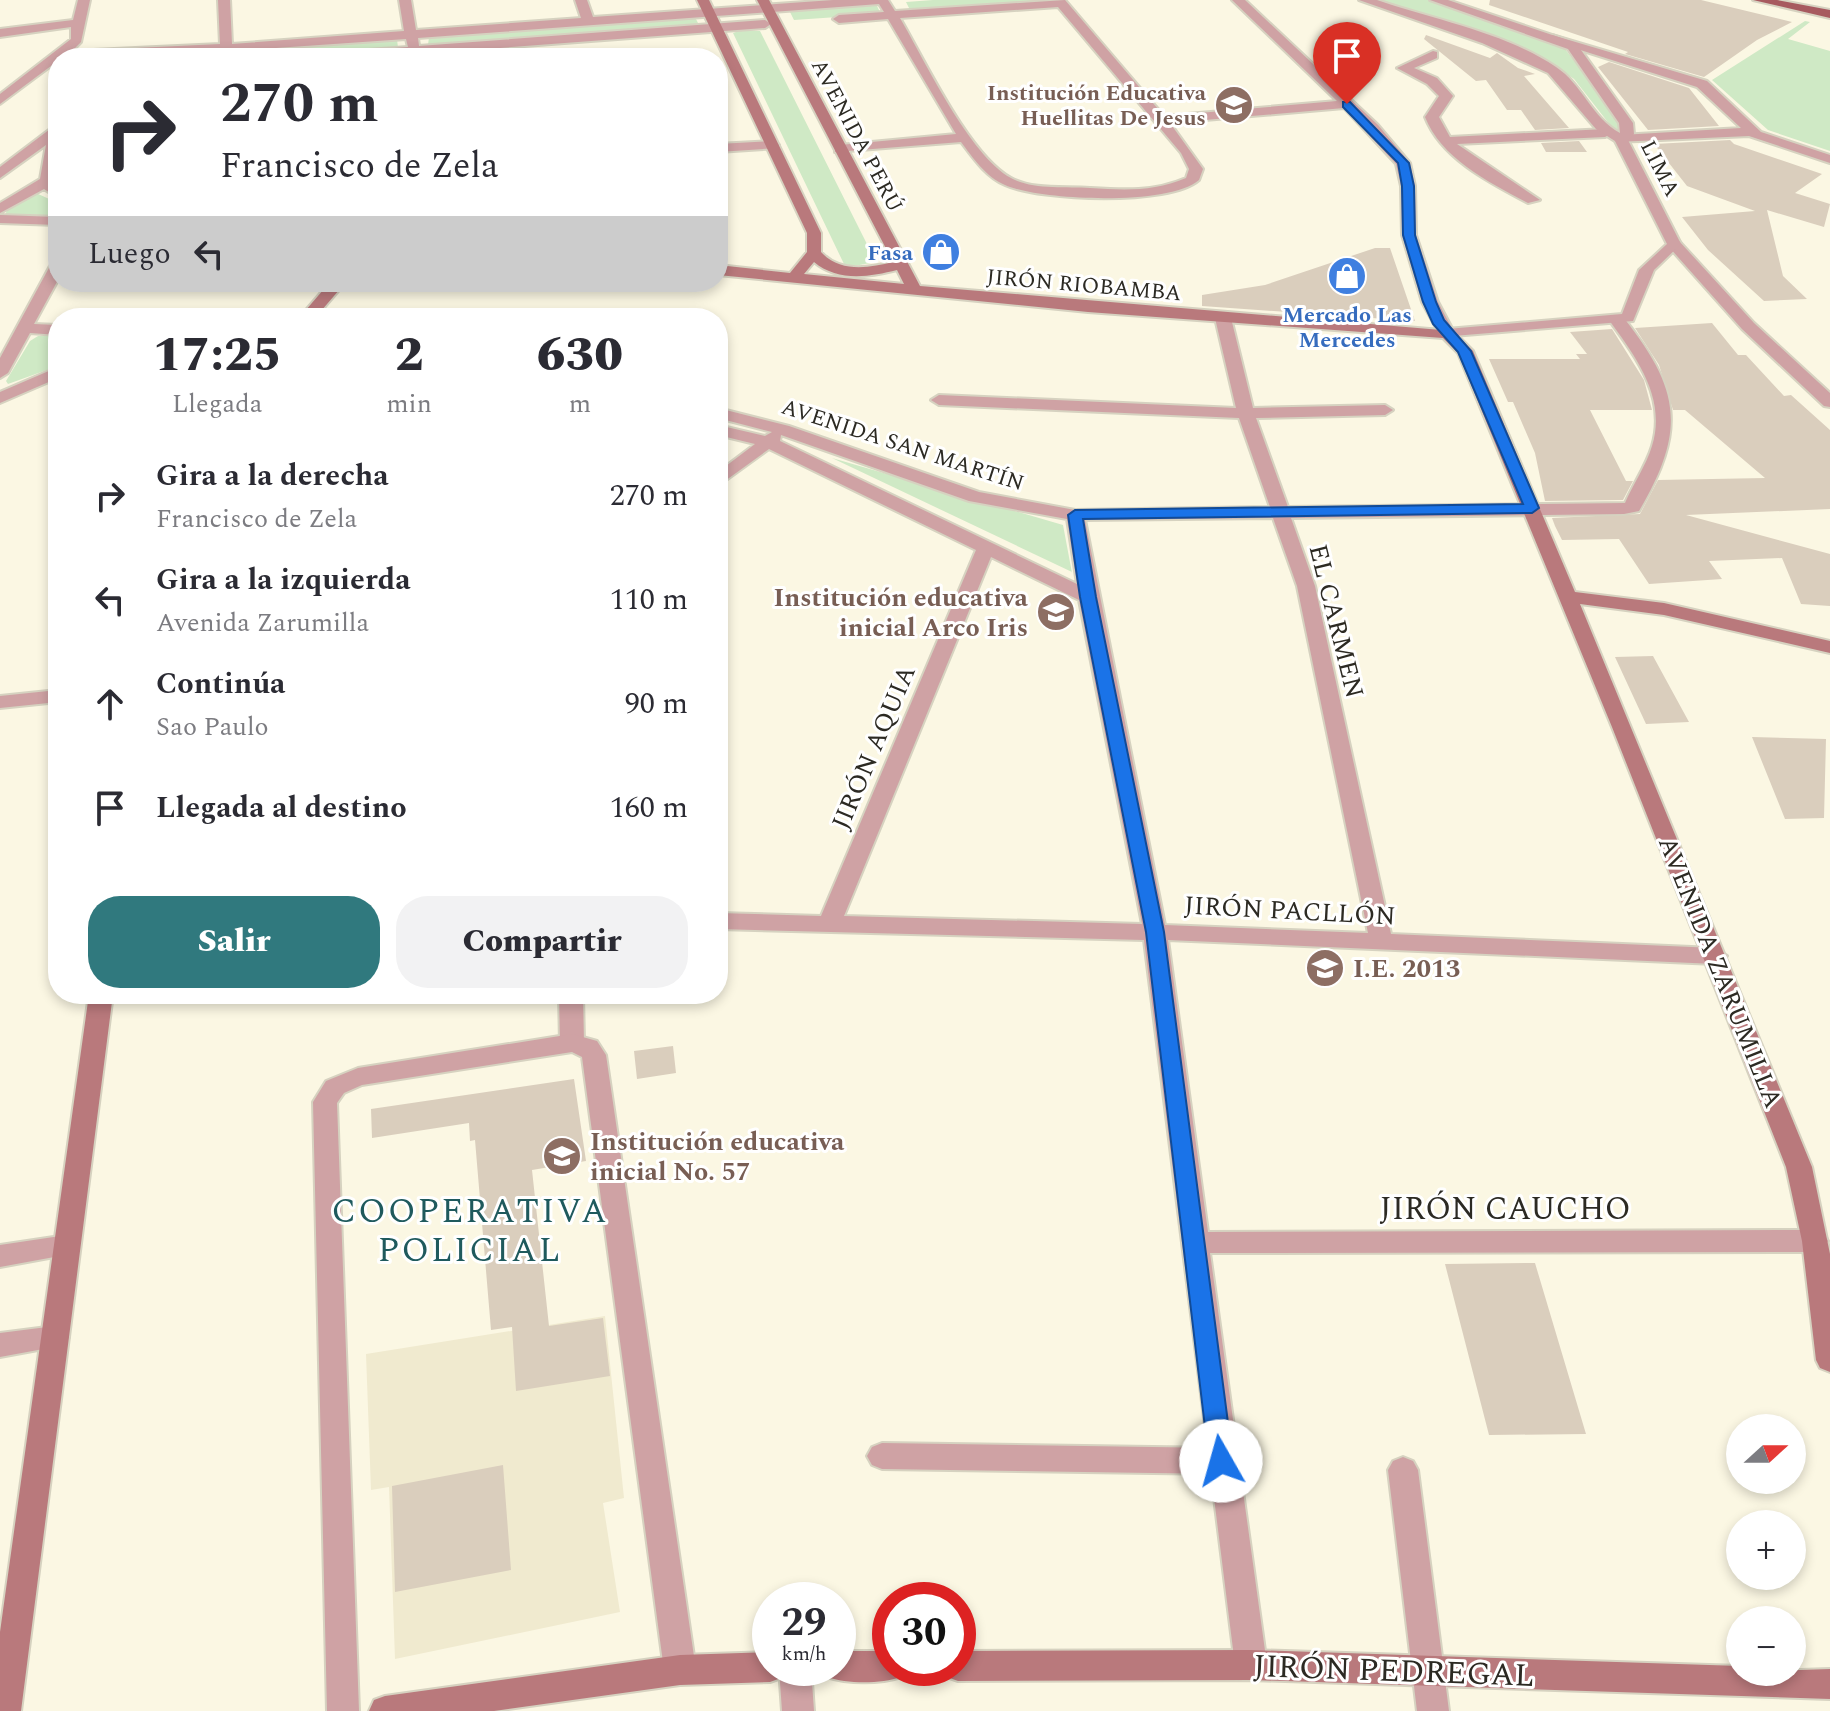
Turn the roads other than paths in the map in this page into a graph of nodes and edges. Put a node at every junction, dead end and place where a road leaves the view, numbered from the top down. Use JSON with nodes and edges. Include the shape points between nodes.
{"nodes":[{"id":1,"x":84,"y":0,"type":"edge"},
{"id":2,"x":224,"y":0,"type":"edge"},
{"id":3,"x":405,"y":0,"type":"edge"},
{"id":4,"x":581,"y":0,"type":"edge"},
{"id":5,"x":703,"y":0,"type":"edge"},
{"id":6,"x":882,"y":0,"type":"edge"},
{"id":7,"x":1238,"y":0,"type":"edge"},
{"id":8,"x":1365,"y":0,"type":"edge"},
{"id":9,"x":1436,"y":0,"type":"edge"},
{"id":10,"x":1759,"y":0,"type":"edge"},
{"id":11,"x":1060,"y":2,"type":"edge"},
{"id":12,"x":766,"y":4,"type":"edge"},
{"id":13,"x":709,"y":13,"type":"junction"},
{"id":14,"x":893,"y":15,"type":"junction"},
{"id":15,"x":1827,"y":15,"type":"edge"},
{"id":16,"x":832,"y":19,"type":"dead end"},
{"id":17,"x":588,"y":22,"type":"junction"},
{"id":18,"x":76,"y":23,"type":"junction"},
{"id":19,"x":781,"y":23,"type":"junction"},
{"id":20,"x":715,"y":28,"type":"junction"},
{"id":21,"x":0,"y":33,"type":"edge"},
{"id":22,"x":412,"y":34,"type":"junction"},
{"id":23,"x":1556,"y":38,"type":"junction"},
{"id":24,"x":73,"y":48,"type":"edge"},
{"id":25,"x":226,"y":48,"type":"edge"},
{"id":26,"x":275,"y":48,"type":"edge"},
{"id":27,"x":413,"y":48,"type":"edge"},
{"id":28,"x":504,"y":48,"type":"edge"},
{"id":29,"x":725,"y":48,"type":"edge"},
{"id":30,"x":728,"y":55,"type":"edge"},
{"id":31,"x":1433,"y":55,"type":"dead end"},
{"id":32,"x":48,"y":68,"type":"edge"},
{"id":33,"x":0,"y":100,"type":"edge"},
{"id":34,"x":1347,"y":104,"type":"junction"},
{"id":35,"x":1160,"y":120,"type":"junction"},
{"id":36,"x":1750,"y":132,"type":"junction"},
{"id":37,"x":1605,"y":133,"type":"junction"},
{"id":38,"x":48,"y":136,"type":"edge"},
{"id":39,"x":966,"y":137,"type":"junction"},
{"id":40,"x":1621,"y":139,"type":"junction"},
{"id":41,"x":1443,"y":141,"type":"junction"},
{"id":42,"x":772,"y":145,"type":"junction"},
{"id":43,"x":728,"y":147,"type":"edge"},
{"id":44,"x":840,"y":149,"type":"junction"},
{"id":45,"x":1830,"y":159,"type":"edge"},
{"id":46,"x":0,"y":176,"type":"edge"},
{"id":47,"x":48,"y":176,"type":"edge"},
{"id":48,"x":47,"y":181,"type":"junction"},
{"id":49,"x":1533,"y":200,"type":"dead end"},
{"id":50,"x":0,"y":209,"type":"edge"},
{"id":51,"x":0,"y":219,"type":"edge"},
{"id":52,"x":48,"y":221,"type":"edge"},
{"id":53,"x":1674,"y":244,"type":"junction"},
{"id":54,"x":814,"y":253,"type":"junction"},
{"id":55,"x":901,"y":264,"type":"junction"},
{"id":56,"x":728,"y":271,"type":"edge"},
{"id":57,"x":794,"y":277,"type":"junction"},
{"id":58,"x":48,"y":284,"type":"edge"},
{"id":59,"x":915,"y":290,"type":"junction"},
{"id":60,"x":329,"y":292,"type":"edge"},
{"id":61,"x":316,"y":308,"type":"edge"},
{"id":62,"x":1223,"y":318,"type":"junction"},
{"id":63,"x":1617,"y":320,"type":"junction"},
{"id":64,"x":23,"y":328,"type":"junction"},
{"id":65,"x":48,"y":329,"type":"edge"},
{"id":66,"x":1447,"y":334,"type":"junction"},
{"id":67,"x":0,"y":373,"type":"edge"},
{"id":68,"x":48,"y":376,"type":"edge"},
{"id":69,"x":0,"y":398,"type":"edge"},
{"id":70,"x":939,"y":400,"type":"dead end"},
{"id":71,"x":1830,"y":402,"type":"edge"},
{"id":72,"x":1385,"y":410,"type":"dead end"},
{"id":73,"x":1246,"y":413,"type":"junction"},
{"id":74,"x":728,"y":416,"type":"edge"},
{"id":75,"x":783,"y":430,"type":"junction"},
{"id":76,"x":728,"y":432,"type":"edge"},
{"id":77,"x":768,"y":442,"type":"junction"},
{"id":78,"x":728,"y":473,"type":"edge"},
{"id":79,"x":1532,"y":508,"type":"junction"},
{"id":80,"x":1282,"y":512,"type":"junction"},
{"id":81,"x":1075,"y":515,"type":"junction"},
{"id":82,"x":986,"y":548,"type":"junction"},
{"id":83,"x":1088,"y":597,"type":"junction"},
{"id":84,"x":1568,"y":597,"type":"junction"},
{"id":85,"x":1830,"y":647,"type":"edge"},
{"id":86,"x":48,"y":697,"type":"edge"},
{"id":87,"x":0,"y":702,"type":"edge"},
{"id":88,"x":728,"y":921,"type":"edge"},
{"id":89,"x":830,"y":922,"type":"junction"},
{"id":90,"x":1155,"y":932,"type":"junction"},
{"id":91,"x":1381,"y":942,"type":"junction"},
{"id":92,"x":1715,"y":956,"type":"junction"},
{"id":93,"x":100,"y":1004,"type":"edge"},
{"id":94,"x":571,"y":1004,"type":"edge"},
{"id":95,"x":572,"y":1043,"type":"junction"},
{"id":96,"x":1815,"y":1241,"type":"junction"},
{"id":97,"x":1196,"y":1243,"type":"junction"},
{"id":98,"x":67,"y":1246,"type":"junction"},
{"id":99,"x":0,"y":1256,"type":"edge"},
{"id":100,"x":55,"y":1337,"type":"junction"},
{"id":101,"x":0,"y":1345,"type":"edge"},
{"id":102,"x":1830,"y":1360,"type":"edge"},
{"id":103,"x":882,"y":1456,"type":"dead end"},
{"id":104,"x":1221,"y":1461,"type":"junction"},
{"id":105,"x":1403,"y":1470,"type":"dead end"},
{"id":106,"x":1251,"y":1665,"type":"junction"},
{"id":107,"x":976,"y":1666,"type":"edge"},
{"id":108,"x":752,"y":1668,"type":"edge"},
{"id":109,"x":680,"y":1670,"type":"junction"},
{"id":110,"x":1428,"y":1672,"type":"junction"},
{"id":111,"x":1830,"y":1684,"type":"edge"},
{"id":112,"x":796,"y":1686,"type":"edge"},
{"id":113,"x":397,"y":1710,"type":"edge"},
{"id":114,"x":5,"y":1711,"type":"edge"},
{"id":115,"x":343,"y":1711,"type":"edge"},
{"id":116,"x":798,"y":1711,"type":"edge"},
{"id":117,"x":1433,"y":1711,"type":"edge"}],
"edges":[{"from":1,"to":18,"type":"street"},
{"from":2,"to":25,"type":"street"},
{"from":3,"to":22,"type":"street"},
{"from":4,"to":17,"type":"street"},
{"from":5,"to":13,"type":"main road"},
{"from":6,"to":12,"type":"street"},
{"from":6,"to":14,"type":"street"},
{"from":7,"to":34,"type":"street"},
{"from":8,"to":37,"type":"street","name":"LIMA","via":[[1545,66],[1567,83]]},
{"from":9,"to":23,"type":"street"},
{"from":10,"to":15,"type":"main road"},
{"from":11,"to":14,"type":"street"},
{"from":11,"to":35,"type":"street"},
{"from":12,"to":13,"type":"street"},
{"from":12,"to":19,"type":"main road","name":"AVENIDA PERÚ"},
{"from":13,"to":17,"type":"street"},
{"from":13,"to":20,"type":"main road"},
{"from":14,"to":16,"type":"street"},
{"from":14,"to":39,"type":"street"},
{"from":17,"to":22,"type":"street"},
{"from":18,"to":21,"type":"street"},
{"from":18,"to":24,"type":"street"},
{"from":19,"to":20,"type":"street"},
{"from":19,"to":44,"type":"main road","name":"AVENIDA PERÚ"},
{"from":20,"to":28,"type":"street"},
{"from":20,"to":29,"type":"main road"},
{"from":22,"to":26,"type":"street"},
{"from":22,"to":27,"type":"street"},
{"from":23,"to":36,"type":"street","via":[[1702,84]]},
{"from":23,"to":40,"type":"street","via":[[1583,58],[1626,123],[1627,134]]},
{"from":30,"to":42,"type":"main road"},
{"from":31,"to":41,"type":"street","via":[[1403,68],[1444,92],[1432,117]]},
{"from":32,"to":33,"type":"street"},
{"from":34,"to":35,"type":"street"},
{"from":34,"to":66,"type":"street","via":[[1403,163],[1409,235],[1430,302]]},
{"from":35,"to":39,"type":"street","via":[[1196,169],[1194,177],[1158,194],[1007,182],[994,174]]},
{"from":36,"to":40,"type":"street"},
{"from":36,"to":45,"type":"street"},
{"from":37,"to":40,"type":"street","name":"LIMA"},
{"from":37,"to":41,"type":"street"},
{"from":38,"to":46,"type":"street"},
{"from":39,"to":44,"type":"street"},
{"from":40,"to":53,"type":"street","name":"LIMA"},
{"from":41,"to":49,"type":"street"},
{"from":42,"to":43,"type":"street"},
{"from":42,"to":54,"type":"main road","via":[[814,233]]},
{"from":44,"to":55,"type":"main road","name":"AVENIDA PERÚ"},
{"from":46,"to":48,"type":"street"},
{"from":47,"to":48,"type":"street"},
{"from":48,"to":50,"type":"street"},
{"from":51,"to":52,"type":"street"},
{"from":53,"to":63,"type":"street","via":[[1669,254],[1647,268],[1634,310]]},
{"from":53,"to":71,"type":"street","name":"LIMA","via":[[1748,326]]},
{"from":54,"to":55,"type":"main road","via":[[831,267],[849,271]]},
{"from":54,"to":57,"type":"main road"},
{"from":55,"to":59,"type":"main road","name":"AVENIDA PERÚ"},
{"from":56,"to":57,"type":"main road","name":"JIRÓN RIOBAMBA"},
{"from":57,"to":59,"type":"main road","name":"JIRÓN RIOBAMBA"},
{"from":58,"to":64,"type":"street"},
{"from":59,"to":62,"type":"main road","name":"JIRÓN RIOBAMBA"},
{"from":60,"to":61,"type":"main road"},
{"from":62,"to":66,"type":"main road","name":"JIRÓN RIOBAMBA"},
{"from":62,"to":73,"type":"street","name":"EL CARMEN"},
{"from":63,"to":66,"type":"street"},
{"from":63,"to":79,"type":"street","name":"AVENIDA SAN MARTÍN","via":[[1647,362],[1664,417],[1661,445],[1633,507]]},
{"from":64,"to":65,"type":"street"},
{"from":64,"to":67,"type":"street"},
{"from":66,"to":79,"type":"main road","name":"AVENIDA ZARUMILLA","via":[[1465,351]]},
{"from":68,"to":69,"type":"street"},
{"from":70,"to":73,"type":"street"},
{"from":72,"to":73,"type":"street"},
{"from":73,"to":80,"type":"street","name":"EL CARMEN"},
{"from":74,"to":75,"type":"street","name":"AVENIDA SAN MARTÍN"},
{"from":75,"to":77,"type":"street"},
{"from":75,"to":81,"type":"street","name":"AVENIDA SAN MARTÍN","via":[[975,497]]},
{"from":76,"to":77,"type":"street","name":"AVENIDA SAN MARTÍN"},
{"from":77,"to":78,"type":"street"},
{"from":77,"to":82,"type":"street","name":"AVENIDA SAN MARTÍN"},
{"from":79,"to":80,"type":"street","name":"AVENIDA SAN MARTÍN"},
{"from":79,"to":84,"type":"main road","name":"AVENIDA ZARUMILLA"},
{"from":80,"to":81,"type":"street","name":"AVENIDA SAN MARTÍN"},
{"from":80,"to":91,"type":"street","name":"EL CARMEN","via":[[1306,586]]},
{"from":81,"to":83,"type":"street"},
{"from":82,"to":83,"type":"street","name":"AVENIDA SAN MARTÍN"},
{"from":82,"to":89,"type":"street","name":"JIRÓN AQUIA"},
{"from":83,"to":90,"type":"street"},
{"from":84,"to":85,"type":"main road","via":[[1664,609]]},
{"from":84,"to":92,"type":"main road","name":"AVENIDA ZARUMILLA"},
{"from":86,"to":87,"type":"street"},
{"from":88,"to":89,"type":"street","name":"JIRÓN PACLLÓN"},
{"from":89,"to":90,"type":"street","name":"JIRÓN PACLLÓN"},
{"from":90,"to":91,"type":"street","name":"JIRÓN PACLLÓN"},
{"from":90,"to":97,"type":"street"},
{"from":91,"to":92,"type":"street","name":"JIRÓN PACLLÓN"},
{"from":92,"to":96,"type":"main road","name":"AVENIDA ZARUMILLA","via":[[1799,1167]]},
{"from":93,"to":98,"type":"main road"},
{"from":94,"to":95,"type":"street"},
{"from":95,"to":109,"type":"street","via":[[588,1047],[594,1055]]},
{"from":95,"to":115,"type":"street","via":[[358,1077],[335,1087],[325,1102]]},
{"from":96,"to":97,"type":"street","name":"JIRÓN CAUCHO"},
{"from":96,"to":102,"type":"main road","name":"AVENIDA ZARUMILLA"},
{"from":97,"to":104,"type":"street"},
{"from":98,"to":99,"type":"street"},
{"from":98,"to":100,"type":"main road"},
{"from":100,"to":101,"type":"street"},
{"from":100,"to":114,"type":"main road"},
{"from":103,"to":104,"type":"street"},
{"from":104,"to":106,"type":"street"},
{"from":105,"to":110,"type":"street"},
{"from":106,"to":107,"type":"main road","name":"JIRÓN PEDREGAL"},
{"from":106,"to":110,"type":"main road","name":"JIRÓN PEDREGAL"},
{"from":108,"to":109,"type":"main road"},
{"from":109,"to":113,"type":"main road"},
{"from":110,"to":111,"type":"main road","name":"JIRÓN PEDREGAL"},
{"from":110,"to":117,"type":"street"},
{"from":112,"to":116,"type":"street"}]}
